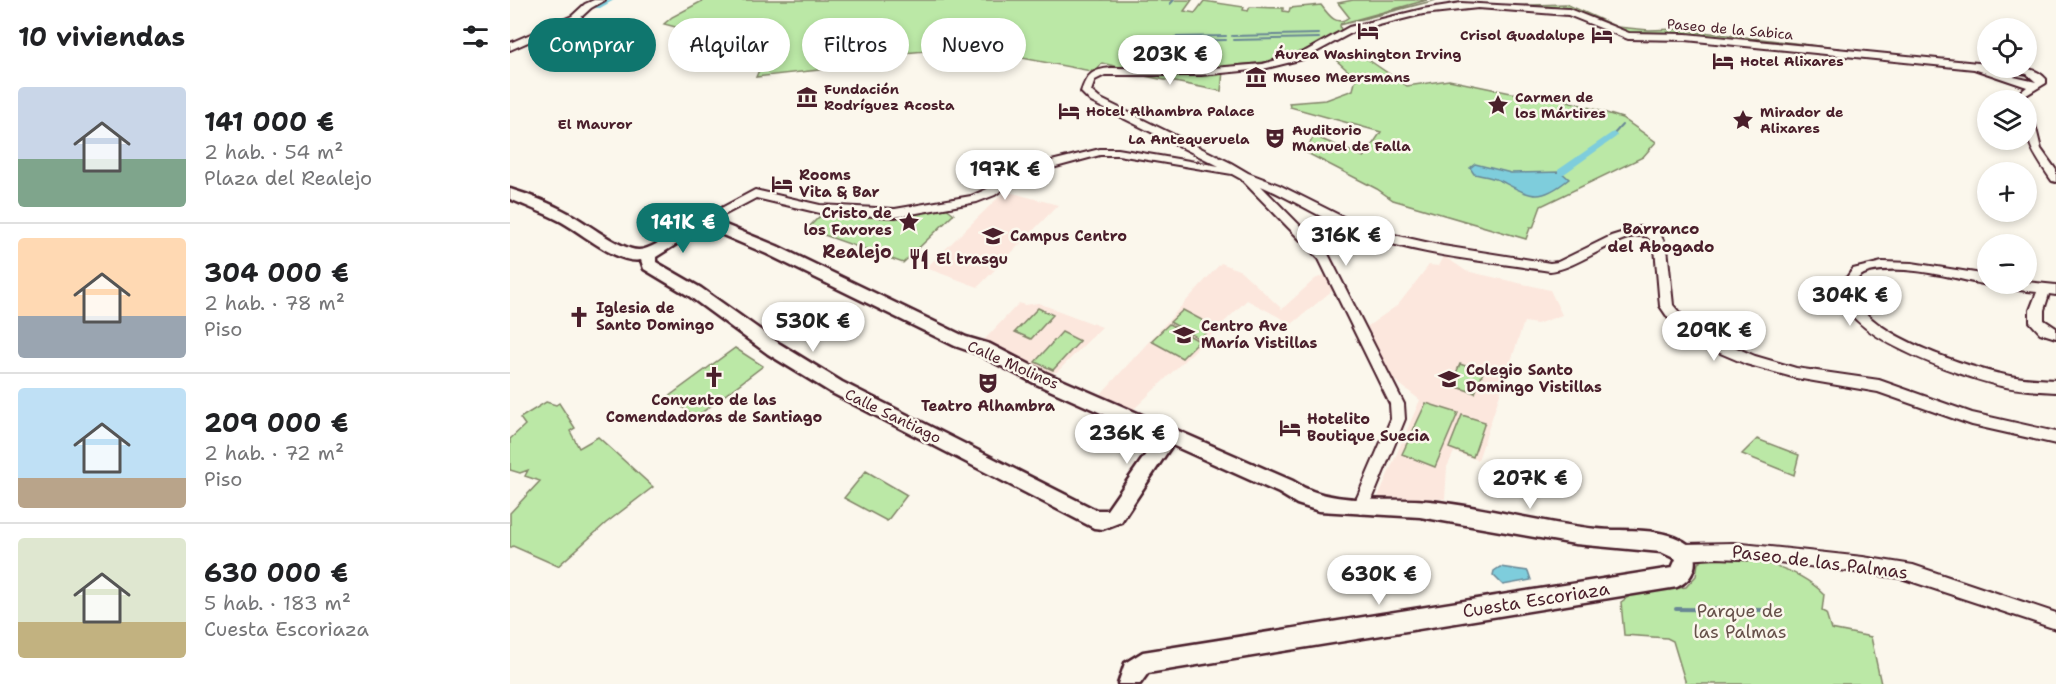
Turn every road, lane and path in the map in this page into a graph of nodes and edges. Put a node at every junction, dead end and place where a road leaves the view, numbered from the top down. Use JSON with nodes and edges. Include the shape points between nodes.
{"nodes":[{"id":1,"x":601,"y":0,"type":"edge"},
{"id":2,"x":510,"y":47,"type":"edge"},
{"id":3,"x":1968,"y":65,"type":"junction"},
{"id":4,"x":1977,"y":66,"type":"edge"},
{"id":5,"x":1977,"y":67,"type":"edge"},
{"id":6,"x":2017,"y":78,"type":"edge"},
{"id":7,"x":2031,"y":90,"type":"edge"},
{"id":8,"x":2037,"y":150,"type":"edge"},
{"id":9,"x":1240,"y":174,"type":"junction"},
{"id":10,"x":2056,"y":178,"type":"edge"},
{"id":11,"x":510,"y":194,"type":"edge"},
{"id":12,"x":703,"y":221,"type":"junction"},
{"id":13,"x":648,"y":255,"type":"junction"},
{"id":14,"x":1977,"y":278,"type":"edge"},
{"id":15,"x":2050,"y":294,"type":"edge"},
{"id":16,"x":2056,"y":333,"type":"edge"},
{"id":17,"x":2056,"y":386,"type":"edge"},
{"id":18,"x":1169,"y":435,"type":"junction"},
{"id":19,"x":2056,"y":438,"type":"edge"},
{"id":20,"x":1361,"y":507,"type":"junction"},
{"id":21,"x":1684,"y":552,"type":"junction"},
{"id":22,"x":2056,"y":621,"type":"edge"},
{"id":23,"x":1130,"y":684,"type":"edge"}],
"edges":[{"from":1,"to":2,"type":"street","via":[[588,6],[580,16]]},
{"from":3,"to":4,"type":"street","name":"Paseo de la Sabica"},
{"from":3,"to":5,"type":"street","name":"Paseo de la Sabica"},
{"from":3,"to":9,"type":"street","name":"Paseo de la Sabica","via":[[1686,37],[1628,36],[1569,12],[1464,2],[1342,33],[1336,41],[1271,64],[1195,71],[1108,71],[1091,78],[1086,92],[1095,100]]},
{"from":6,"to":7,"type":"street","via":[[2035,86]]},
{"from":8,"to":10,"type":"street"},
{"from":9,"to":12,"type":"street","via":[[1118,152],[1078,156],[1015,174],[985,195],[895,213],[817,208],[755,194]]},
{"from":9,"to":19,"type":"street","via":[[1357,228],[1448,253],[1560,266],[1631,233],[1648,233],[1656,237],[1661,248],[1667,306],[1678,321],[1711,343],[1796,374],[1879,386],[1971,419]]},
{"from":9,"to":20,"type":"street","via":[[1323,257],[1397,404],[1398,419]]},
{"from":11,"to":13,"type":"main road","via":[[635,256]]},
{"from":12,"to":13,"type":"main road"},
{"from":12,"to":18,"type":"main road","name":"Calle Molinos","via":[[839,280],[916,321]]},
{"from":13,"to":18,"type":"main road","name":"Calle Santiago","via":[[649,265],[826,382],[1094,519],[1114,516]]},
{"from":14,"to":17,"type":"street","via":[[1875,267],[1857,272],[1850,279],[1847,293],[1853,308],[1875,329],[1918,350],[1999,379]]},
{"from":15,"to":16,"type":"street","via":[[2037,315],[2040,326]]},
{"from":18,"to":20,"type":"main road","name":"Calle Molinos","via":[[1306,499]]},
{"from":20,"to":21,"type":"main road","name":"Calle Molinos","via":[[1420,508],[1554,533],[1659,542]]},
{"from":21,"to":22,"type":"street","name":"Paseo de las Palmas","via":[[1765,552],[1913,573]]},
{"from":21,"to":23,"type":"main road","name":"Cuesta Escoriaza","via":[[1685,570],[1677,577],[1143,663],[1133,671]]}]}
